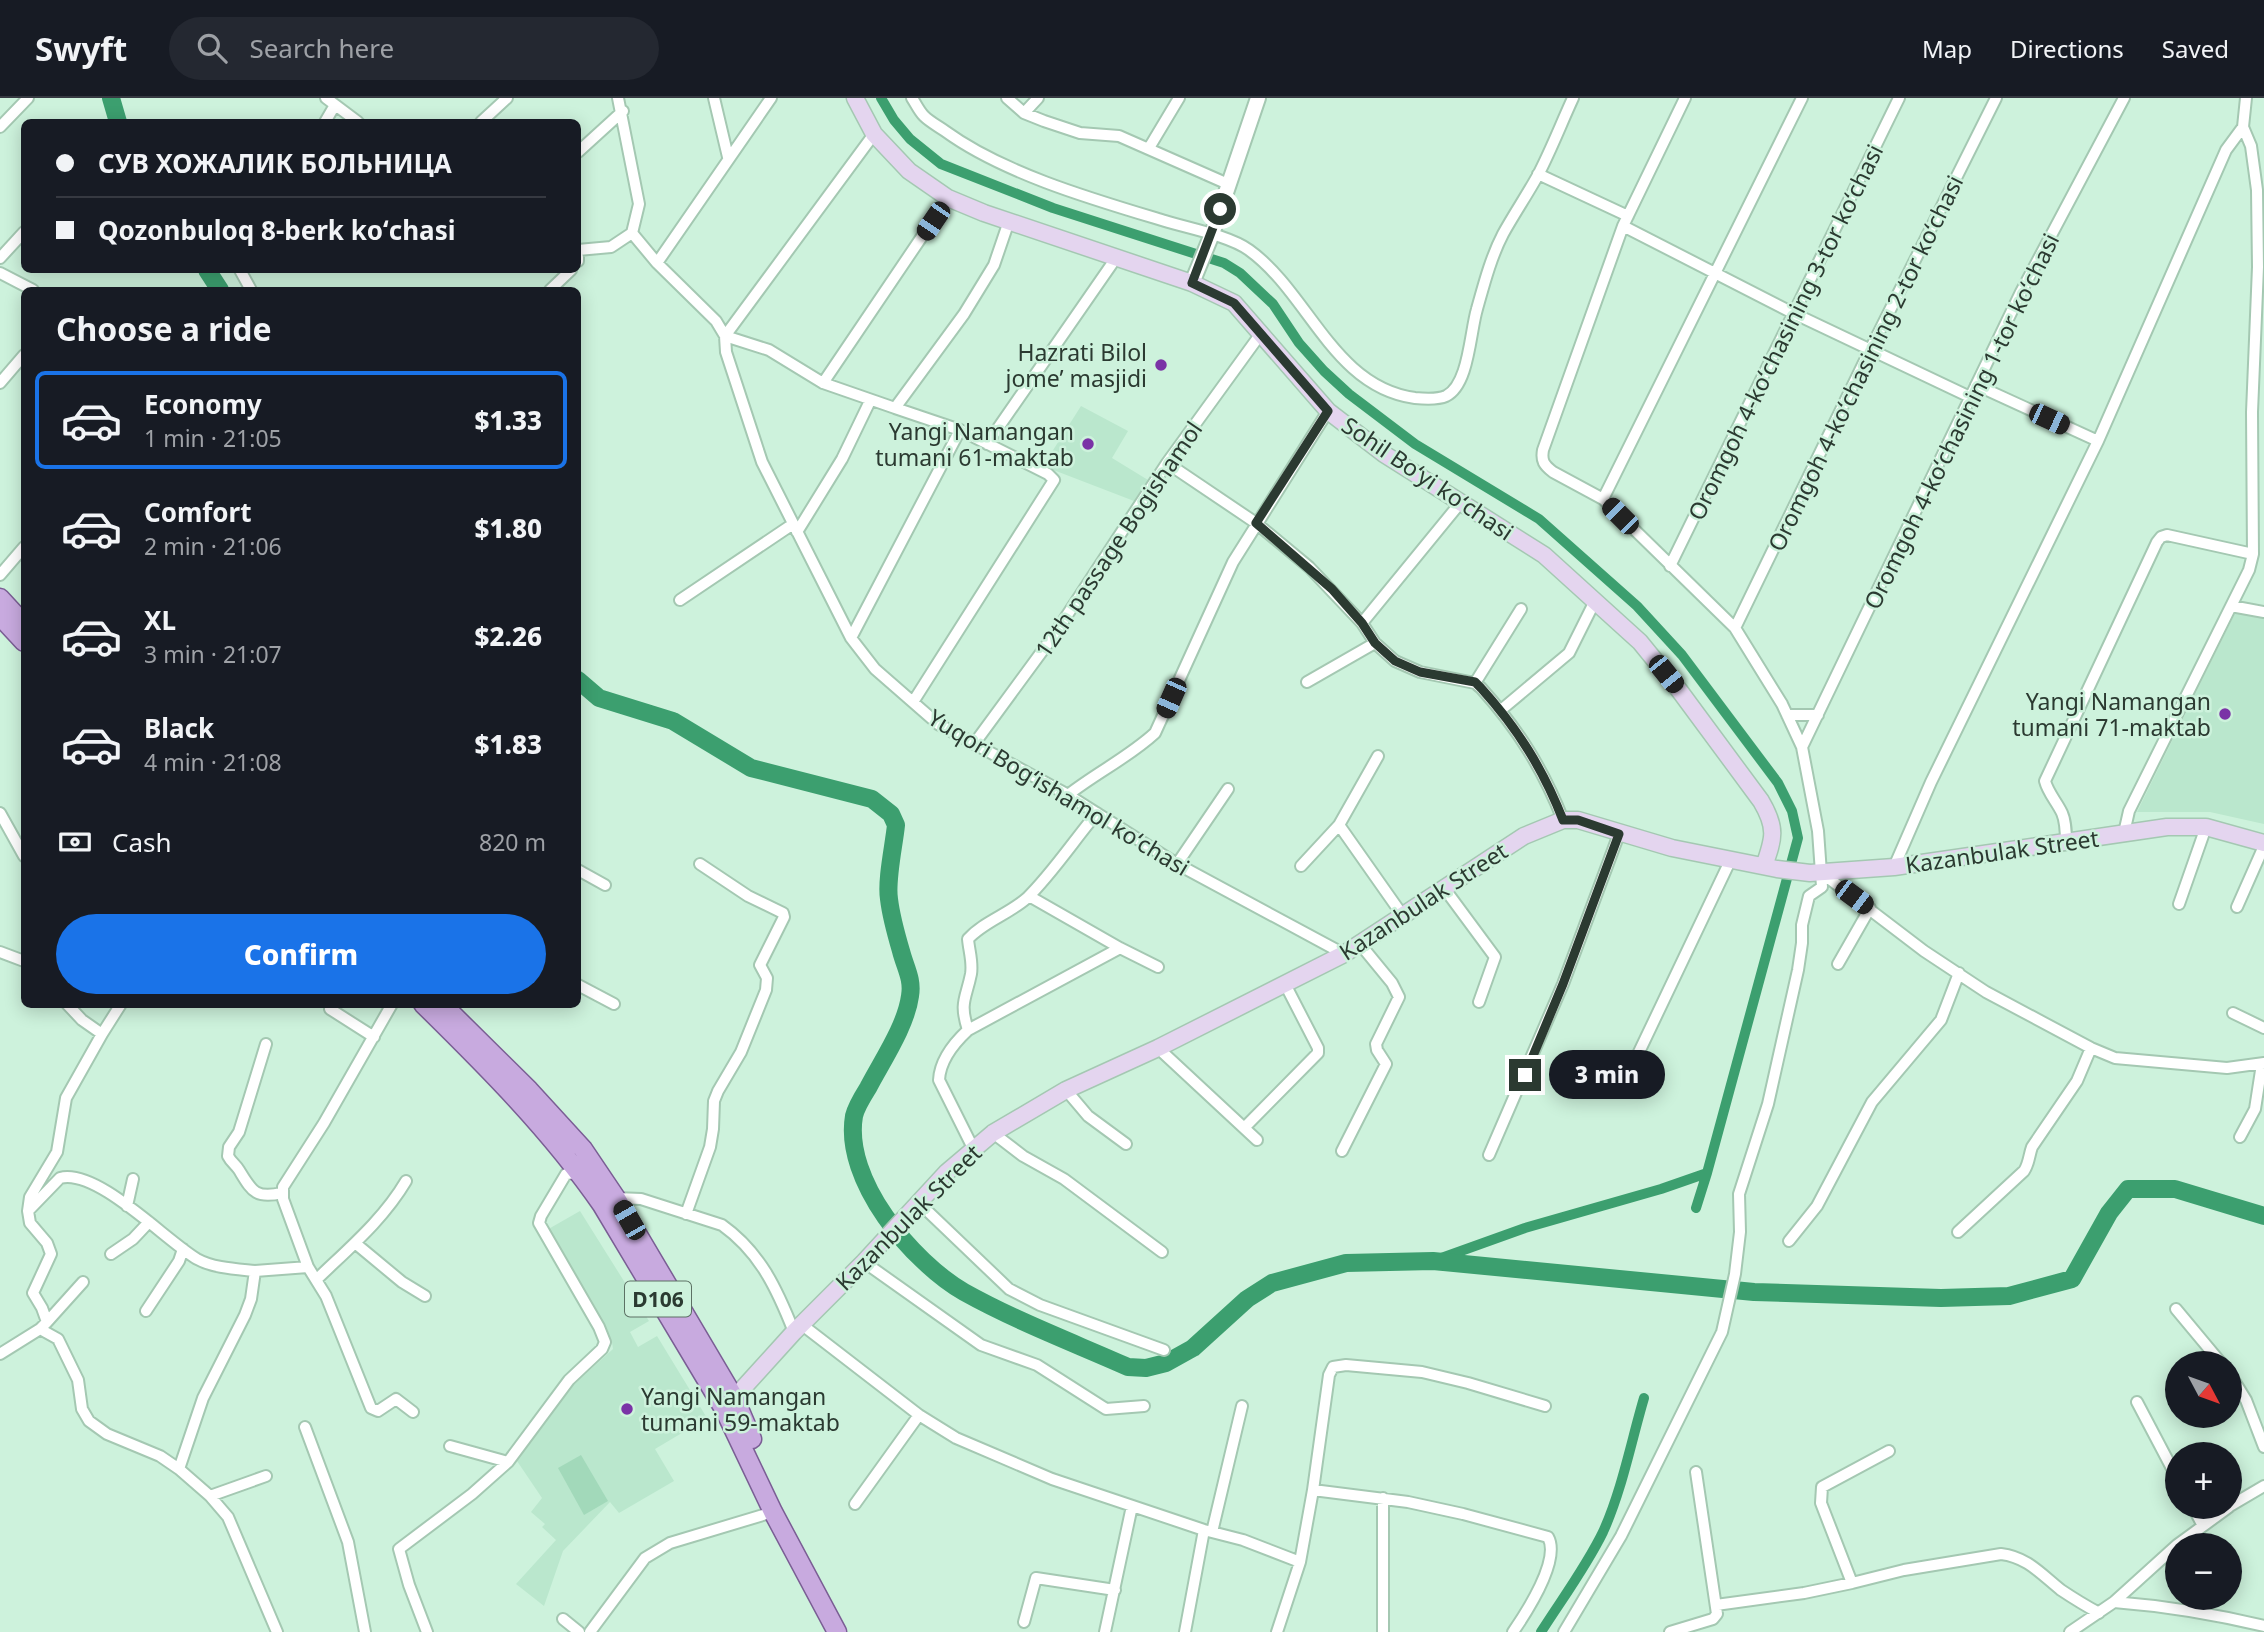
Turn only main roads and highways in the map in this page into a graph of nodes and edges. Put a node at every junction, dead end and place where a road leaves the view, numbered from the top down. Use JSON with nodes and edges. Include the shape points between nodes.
{"nodes":[{"id":1,"x":855,"y":98,"type":"edge"},
{"id":2,"x":0,"y":598,"type":"edge"},
{"id":3,"x":0,"y":616,"type":"edge"},
{"id":4,"x":21,"y":621,"type":"edge"},
{"id":5,"x":21,"y":639,"type":"edge"},
{"id":6,"x":2264,"y":844,"type":"edge"},
{"id":7,"x":1771,"y":868,"type":"junction"},
{"id":8,"x":427,"y":1008,"type":"edge"},
{"id":9,"x":446,"y":1008,"type":"edge"},
{"id":10,"x":729,"y":1404,"type":"junction"},
{"id":11,"x":837,"y":1632,"type":"edge"},
{"id":12,"x":850,"y":1632,"type":"edge"}],
"edges":[{"from":1,"to":7,"type":"main road","name":"Sohil Boʻyi koʻchasi","via":[[874,134],[909,172],[948,198],[1116,258],[1193,279],[1234,303],[1328,411],[1384,454],[1544,555],[1640,642],[1761,801],[1773,831]]},
{"from":2,"to":4,"type":"main road"},
{"from":3,"to":5,"type":"main road"},
{"from":6,"to":7,"type":"main road","name":"Kazanbulak Street","via":[[2206,827],[2167,827],[1894,867],[1816,874]]},
{"from":7,"to":10,"type":"main road","name":"Kazanbulak Street","via":[[1672,848],[1578,820],[1538,829],[1344,954],[1066,1090],[973,1147]]},
{"from":8,"to":10,"type":"main road","number":"D106","via":[[520,1102],[580,1173]]},
{"from":9,"to":10,"type":"main road","number":"D106","via":[[583,1149],[616,1198]]},
{"from":10,"to":11,"type":"main road","number":"D106","via":[[773,1512]]},
{"from":10,"to":12,"type":"main road","number":"D106"}]}
